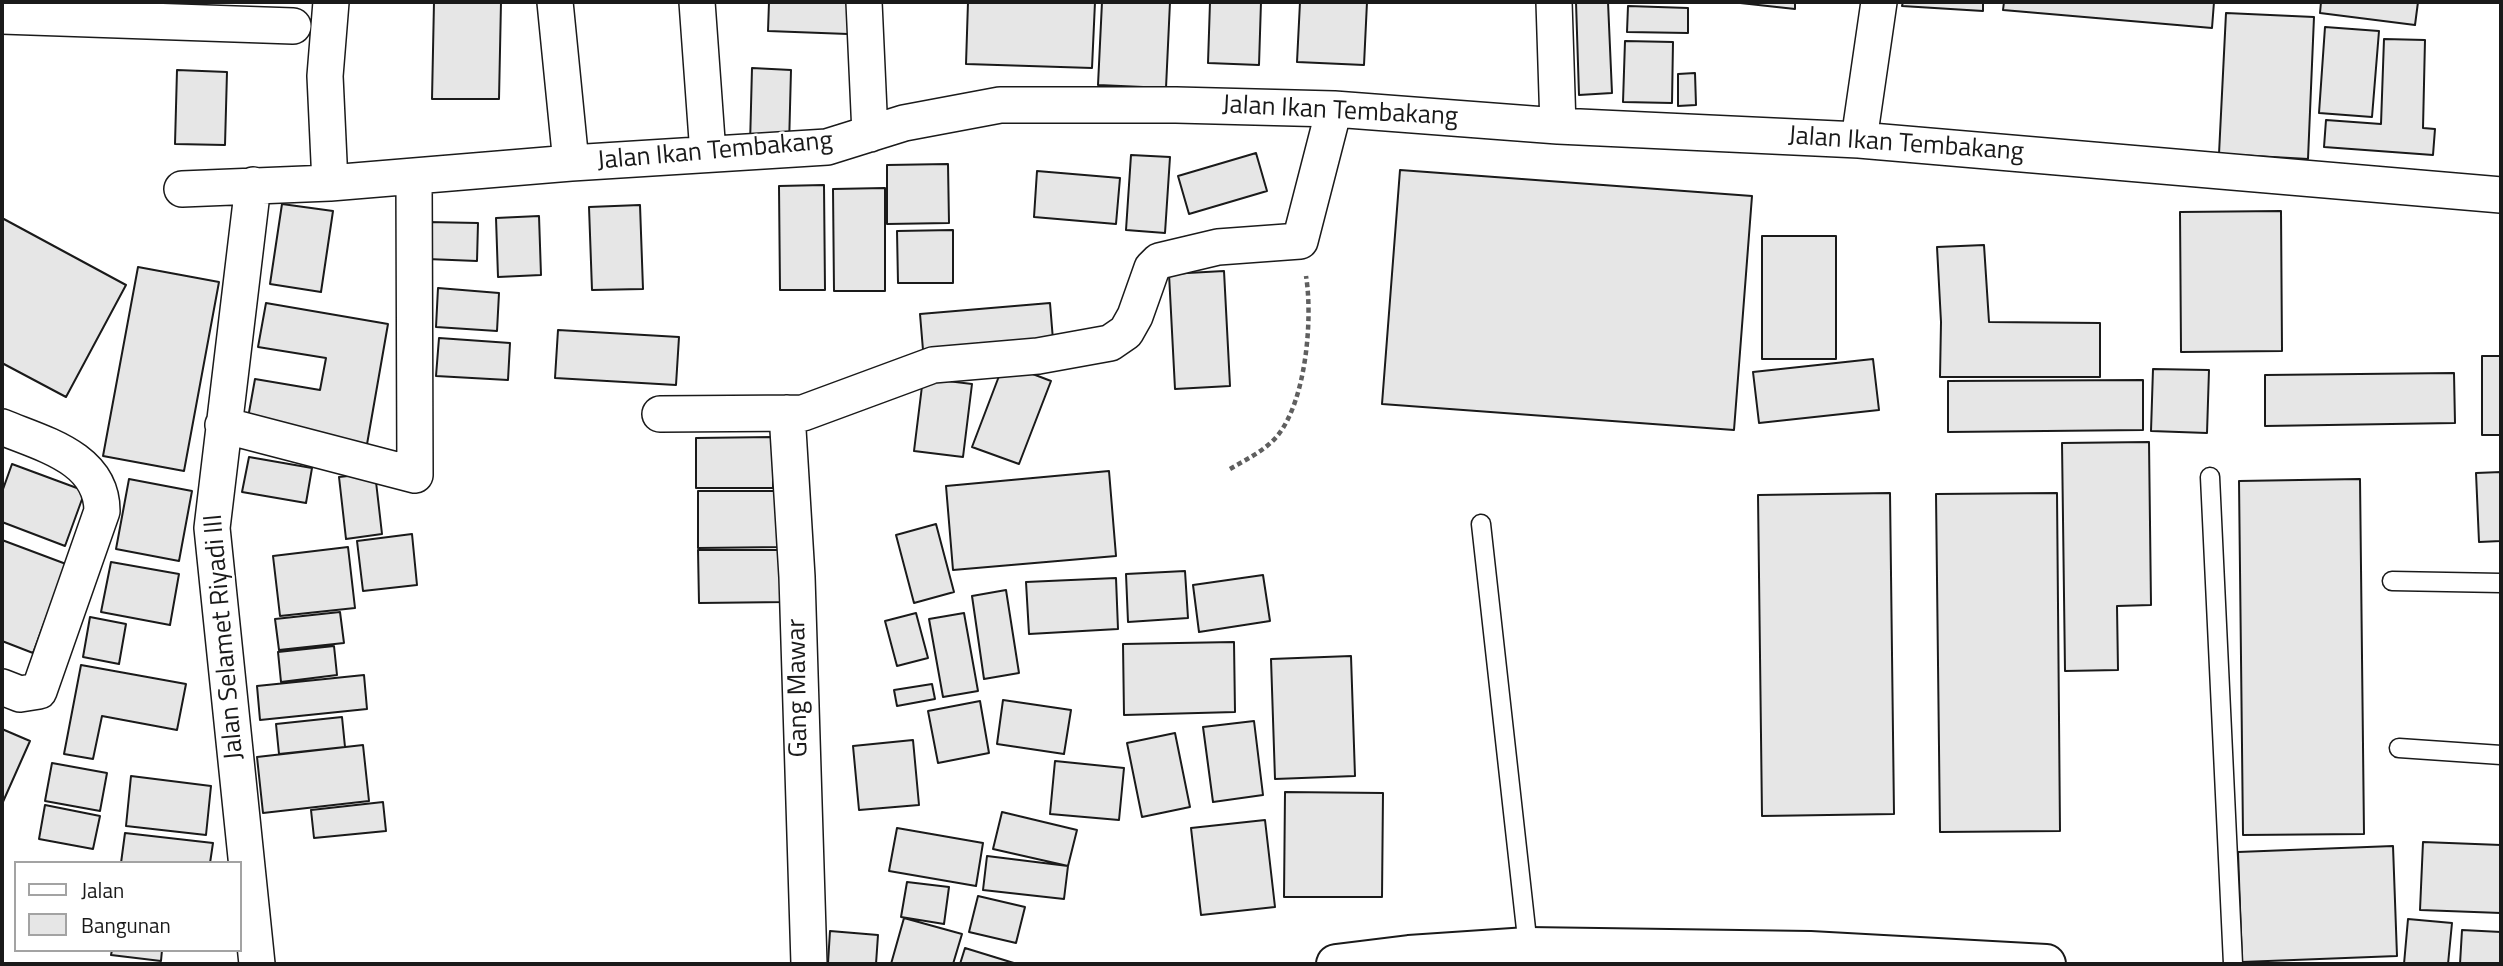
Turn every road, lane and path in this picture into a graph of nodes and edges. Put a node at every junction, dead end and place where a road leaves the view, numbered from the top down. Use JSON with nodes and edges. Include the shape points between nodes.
{"nodes":[{"id":1,"x":331,"y":2,"type":"edge"},
{"id":2,"x":555,"y":2,"type":"edge"},
{"id":3,"x":697,"y":2,"type":"edge"},
{"id":4,"x":864,"y":2,"type":"edge"},
{"id":5,"x":1554,"y":2,"type":"edge"},
{"id":6,"x":1879,"y":2,"type":"edge"},
{"id":7,"x":2,"y":16,"type":"edge"},
{"id":8,"x":293,"y":26,"type":"dead end"},
{"id":9,"x":1334,"y":109,"type":"junction"},
{"id":10,"x":1558,"y":126,"type":"junction"},
{"id":11,"x":870,"y":134,"type":"junction"},
{"id":12,"x":1859,"y":140,"type":"junction"},
{"id":13,"x":708,"y":154,"type":"junction"},
{"id":14,"x":571,"y":163,"type":"junction"},
{"id":15,"x":414,"y":176,"type":"junction"},
{"id":16,"x":330,"y":183,"type":"junction"},
{"id":17,"x":253,"y":185,"type":"junction"},
{"id":18,"x":182,"y":188,"type":"dead end"},
{"id":19,"x":2501,"y":195,"type":"edge"},
{"id":20,"x":1300,"y":241,"type":"junction"},
{"id":21,"x":787,"y":413,"type":"junction"},
{"id":22,"x":660,"y":414,"type":"dead end"},
{"id":23,"x":223,"y":425,"type":"junction"},
{"id":24,"x":2,"y":427,"type":"edge"},
{"id":25,"x":1230,"y":469,"type":"dead end"},
{"id":26,"x":2210,"y":477,"type":"dead end"},
{"id":27,"x":1481,"y":524,"type":"dead end"},
{"id":28,"x":2392,"y":581,"type":"dead end"},
{"id":29,"x":2501,"y":583,"type":"edge"},
{"id":30,"x":2,"y":687,"type":"edge"},
{"id":31,"x":2399,"y":748,"type":"dead end"},
{"id":32,"x":2501,"y":755,"type":"edge"},
{"id":33,"x":1528,"y":947,"type":"junction"},
{"id":34,"x":1408,"y":959,"type":"edge"},
{"id":35,"x":257,"y":964,"type":"edge"},
{"id":36,"x":809,"y":964,"type":"edge"},
{"id":37,"x":1336,"y":964,"type":"edge"},
{"id":38,"x":2046,"y":964,"type":"edge"},
{"id":39,"x":2233,"y":964,"type":"edge"}],
"edges":[{"from":1,"to":16,"type":"street","via":[[325,76]]},
{"from":2,"to":14,"type":"street"},
{"from":3,"to":13,"type":"street"},
{"from":4,"to":11,"type":"street"},
{"from":5,"to":10,"type":"street"},
{"from":6,"to":12,"type":"street"},
{"from":7,"to":8,"type":"street"},
{"from":9,"to":10,"type":"street","name":"Jalan Ikan Tembakang"},
{"from":9,"to":11,"type":"street","name":"Jalan Ikan Tembakang","via":[[1000,105]]},
{"from":9,"to":20,"type":"street"},
{"from":10,"to":12,"type":"street","name":"Jalan Ikan Tembakang"},
{"from":11,"to":13,"type":"street","name":"Jalan Ikan Tembakang","via":[[827,147]]},
{"from":12,"to":19,"type":"street","name":"Jalan Ikan Tembakang"},
{"from":13,"to":14,"type":"street","name":"Jalan Ikan Tembakang"},
{"from":14,"to":15,"type":"street","name":"Jalan Ikan Tembakang"},
{"from":15,"to":16,"type":"street","name":"Jalan Ikan Tembakang"},
{"from":15,"to":23,"type":"street","via":[[415,475]]},
{"from":16,"to":17,"type":"street","name":"Jalan Ikan Tembakang"},
{"from":17,"to":18,"type":"street","name":"Jalan Ikan Tembakang"},
{"from":17,"to":23,"type":"street","name":"Jalan Selamet Riyadi III"},
{"from":20,"to":21,"type":"street","via":[[1218,247],[1159,261],[1152,268],[1135,316],[1110,344],[933,365],[817,408]]},
{"from":20,"to":25,"type":"path","via":[[1307,300],[1304,373],[1295,404],[1280,433],[1265,449]]},
{"from":21,"to":22,"type":"street"},
{"from":21,"to":36,"type":"street","name":"Gang Mawar"},
{"from":23,"to":35,"type":"street","name":"Jalan Selamet Riyadi III","via":[[212,528]]},
{"from":24,"to":30,"type":"street","via":[[68,455],[97,484],[102,511],[39,691],[20,694]]},
{"from":26,"to":39,"type":"lane"},
{"from":27,"to":33,"type":"lane"},
{"from":28,"to":29,"type":"lane"},
{"from":31,"to":32,"type":"lane"},
{"from":33,"to":34,"type":"main road"},
{"from":33,"to":38,"type":"main road","via":[[1837,952]]},
{"from":34,"to":37,"type":"main road"}]}
